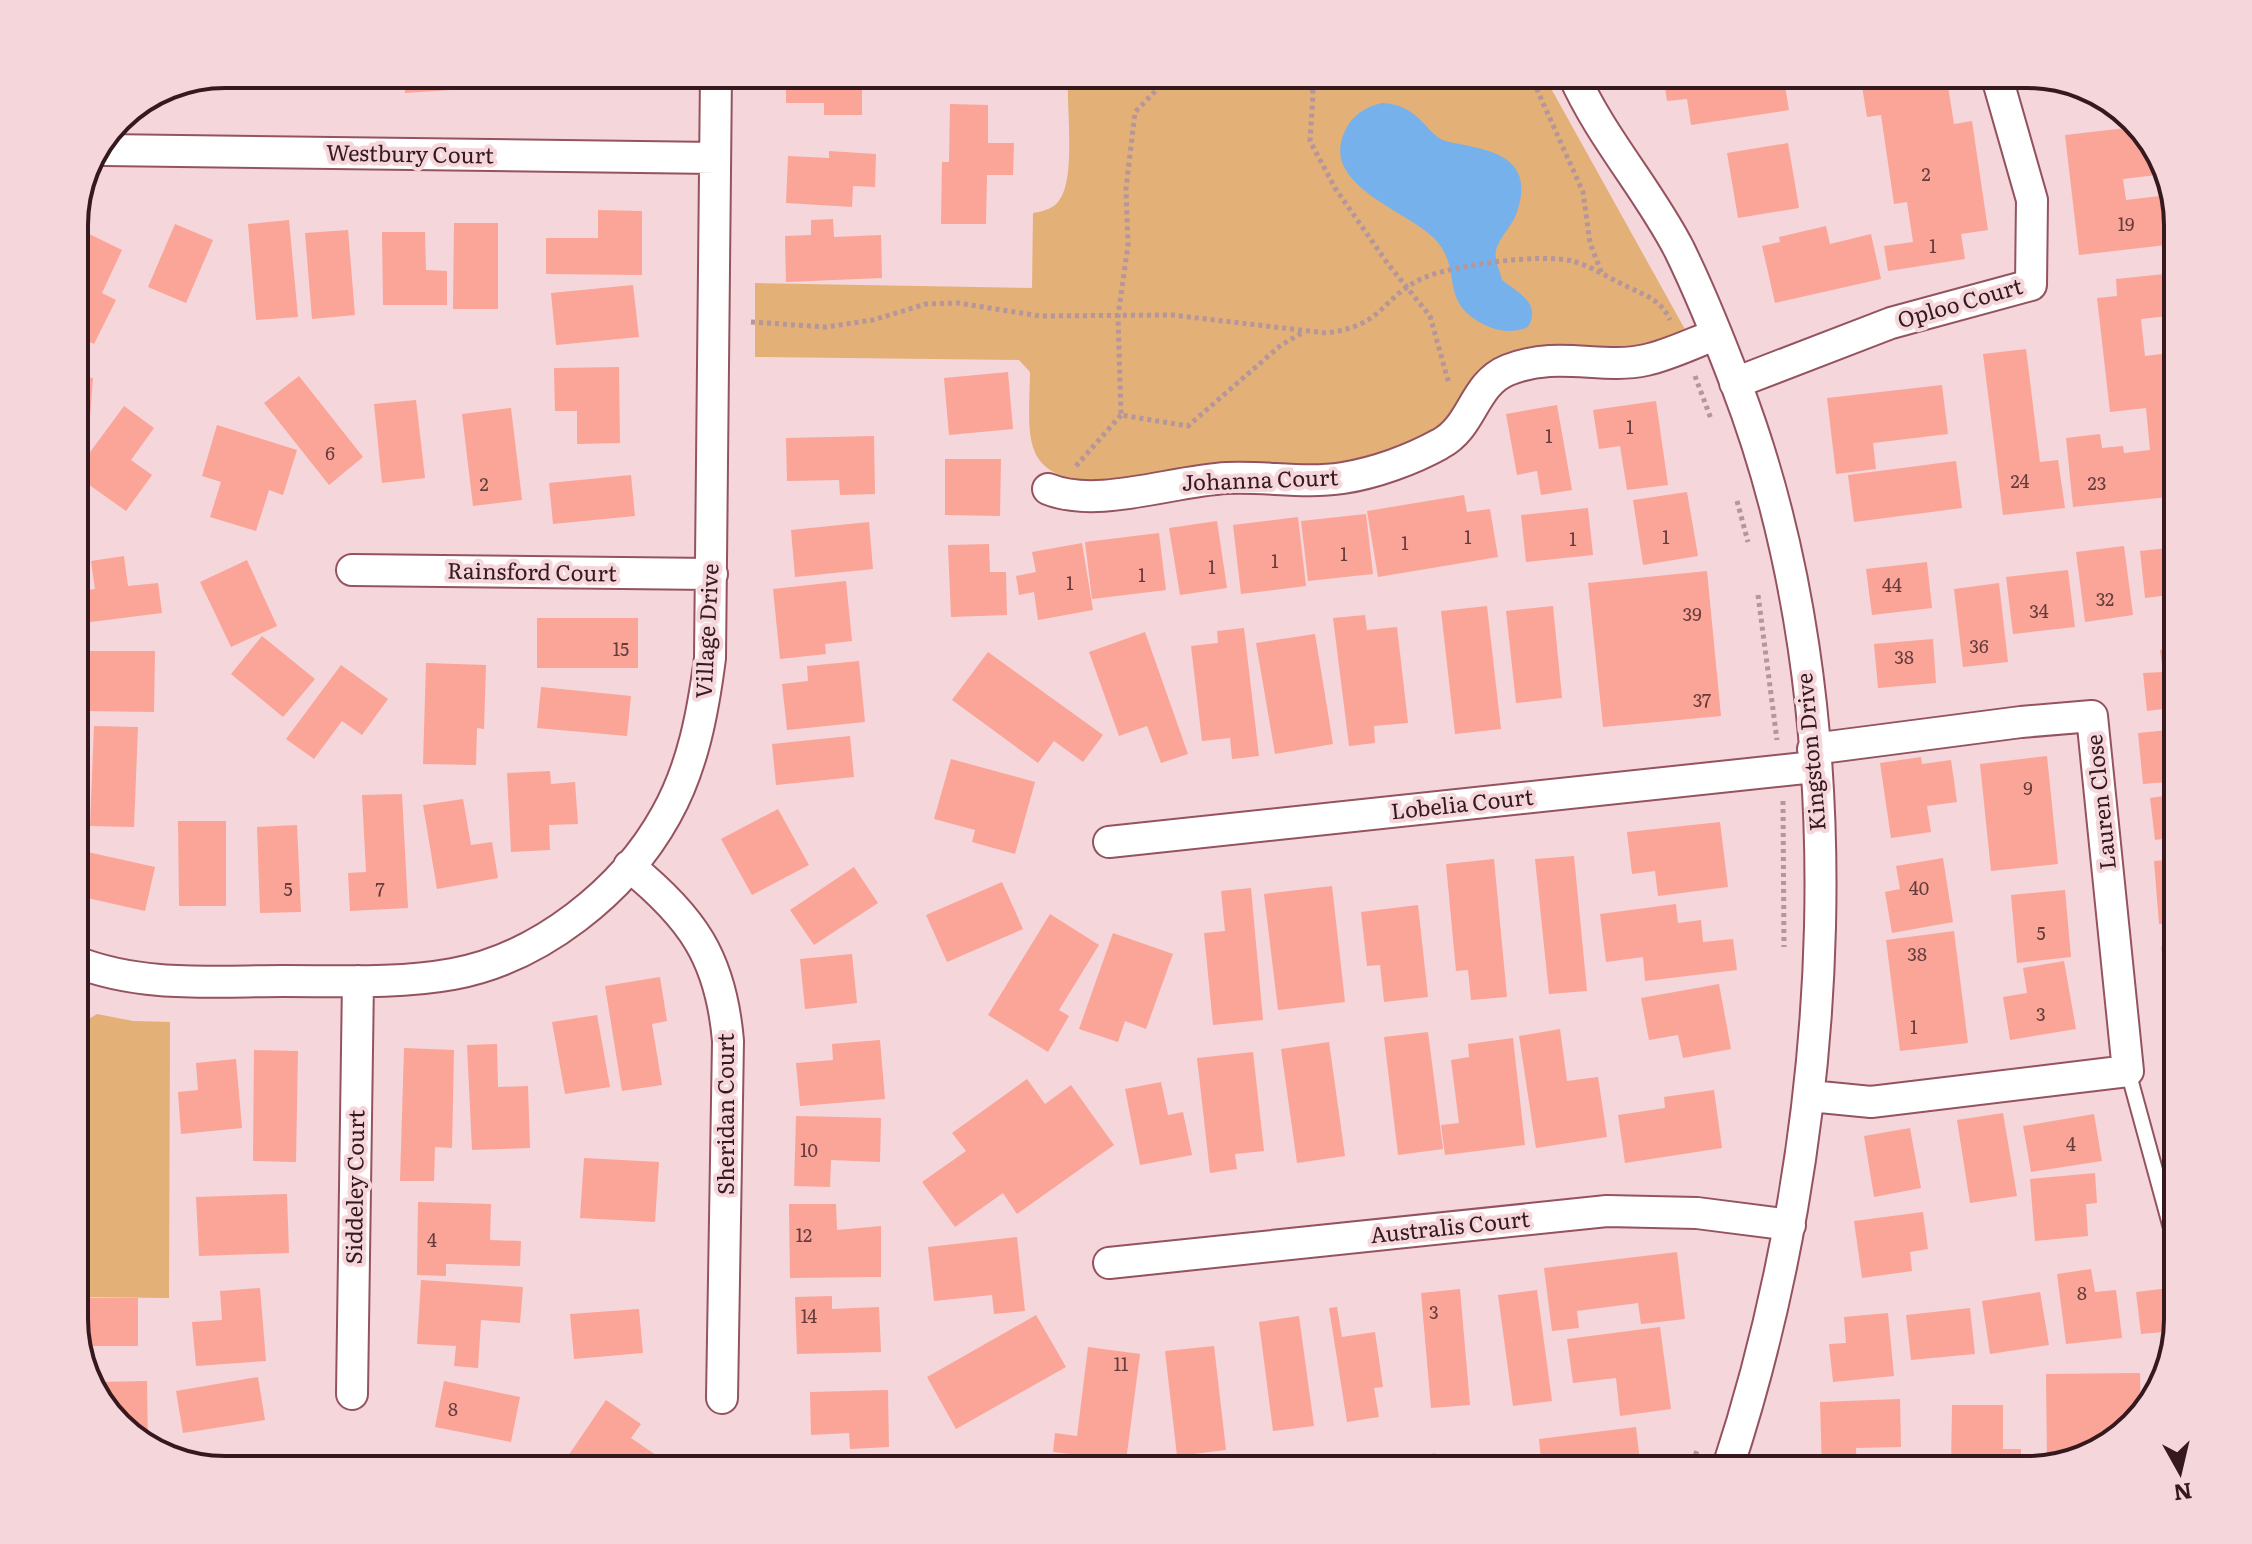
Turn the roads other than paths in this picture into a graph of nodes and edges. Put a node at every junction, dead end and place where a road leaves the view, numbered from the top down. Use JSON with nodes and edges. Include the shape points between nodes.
{"nodes":[{"id":1,"x":716,"y":88,"type":"edge"},
{"id":2,"x":1582,"y":88,"type":"edge"},
{"id":3,"x":2000,"y":88,"type":"edge"},
{"id":4,"x":111,"y":150,"type":"edge"},
{"id":5,"x":715,"y":158,"type":"junction"},
{"id":6,"x":1715,"y":335,"type":"junction"},
{"id":7,"x":1735,"y":383,"type":"junction"},
{"id":8,"x":1048,"y":489,"type":"road end"},
{"id":9,"x":352,"y":570,"type":"dead end"},
{"id":10,"x":712,"y":574,"type":"junction"},
{"id":11,"x":1814,"y":758,"type":"junction"},
{"id":12,"x":1109,"y":842,"type":"dead end"},
{"id":13,"x":629,"y":866,"type":"junction"},
{"id":14,"x":88,"y":965,"type":"edge"},
{"id":15,"x":358,"y":981,"type":"junction"},
{"id":16,"x":2128,"y":1071,"type":"junction"},
{"id":17,"x":1810,"y":1096,"type":"junction"},
{"id":18,"x":2164,"y":1203,"type":"edge"},
{"id":19,"x":1790,"y":1225,"type":"junction"},
{"id":20,"x":1109,"y":1263,"type":"dead end"},
{"id":21,"x":352,"y":1394,"type":"dead end"},
{"id":22,"x":722,"y":1398,"type":"dead end"},
{"id":23,"x":1731,"y":1456,"type":"edge"}],
"edges":[{"from":1,"to":5,"type":"street","name":"Village Drive"},
{"from":2,"to":6,"type":"street","name":"Kingston Drive","via":[[1679,248]]},
{"from":3,"to":7,"type":"street","name":"Oploo Court","via":[[2032,200],[2031,285],[1891,323]]},
{"from":4,"to":5,"type":"street","name":"Westbury Court"},
{"from":5,"to":10,"type":"street","name":"Village Drive"},
{"from":6,"to":7,"type":"street","name":"Kingston Drive"},
{"from":6,"to":8,"type":"street","name":"Johanna Court","via":[[1646,360],[1530,363],[1491,379],[1458,432],[1444,442],[1343,478],[1189,480],[1083,499]]},
{"from":7,"to":11,"type":"street","name":"Kingston Drive","via":[[1784,541]]},
{"from":9,"to":10,"type":"street","name":"Rainsford Court"},
{"from":10,"to":13,"type":"street","name":"Village Drive","via":[[705,694],[687,768],[666,814]]},
{"from":11,"to":12,"type":"street","name":"Lobelia Court"},
{"from":11,"to":16,"type":"street","name":"Lauren Close","via":[[2092,716]]},
{"from":11,"to":17,"type":"street","name":"Kingston Drive","via":[[1820,912]]},
{"from":13,"to":15,"type":"street","name":"Village Drive","via":[[586,910],[497,961],[444,975]]},
{"from":13,"to":22,"type":"street","name":"Sheridan Court","via":[[668,899],[699,937],[718,976],[726,1009]]},
{"from":14,"to":15,"type":"street","name":"Village Drive","via":[[130,978],[168,981]]},
{"from":15,"to":21,"type":"street","name":"Siddeley Court"},
{"from":16,"to":17,"type":"street","via":[[1871,1102]]},
{"from":16,"to":18,"type":"lane","name":"Lauren Close"},
{"from":17,"to":19,"type":"street","name":"Kingston Drive"},
{"from":19,"to":20,"type":"street","name":"Australis Court","via":[[1683,1212],[1607,1211]]},
{"from":19,"to":23,"type":"street","name":"Kingston Drive","via":[[1764,1348]]}]}
